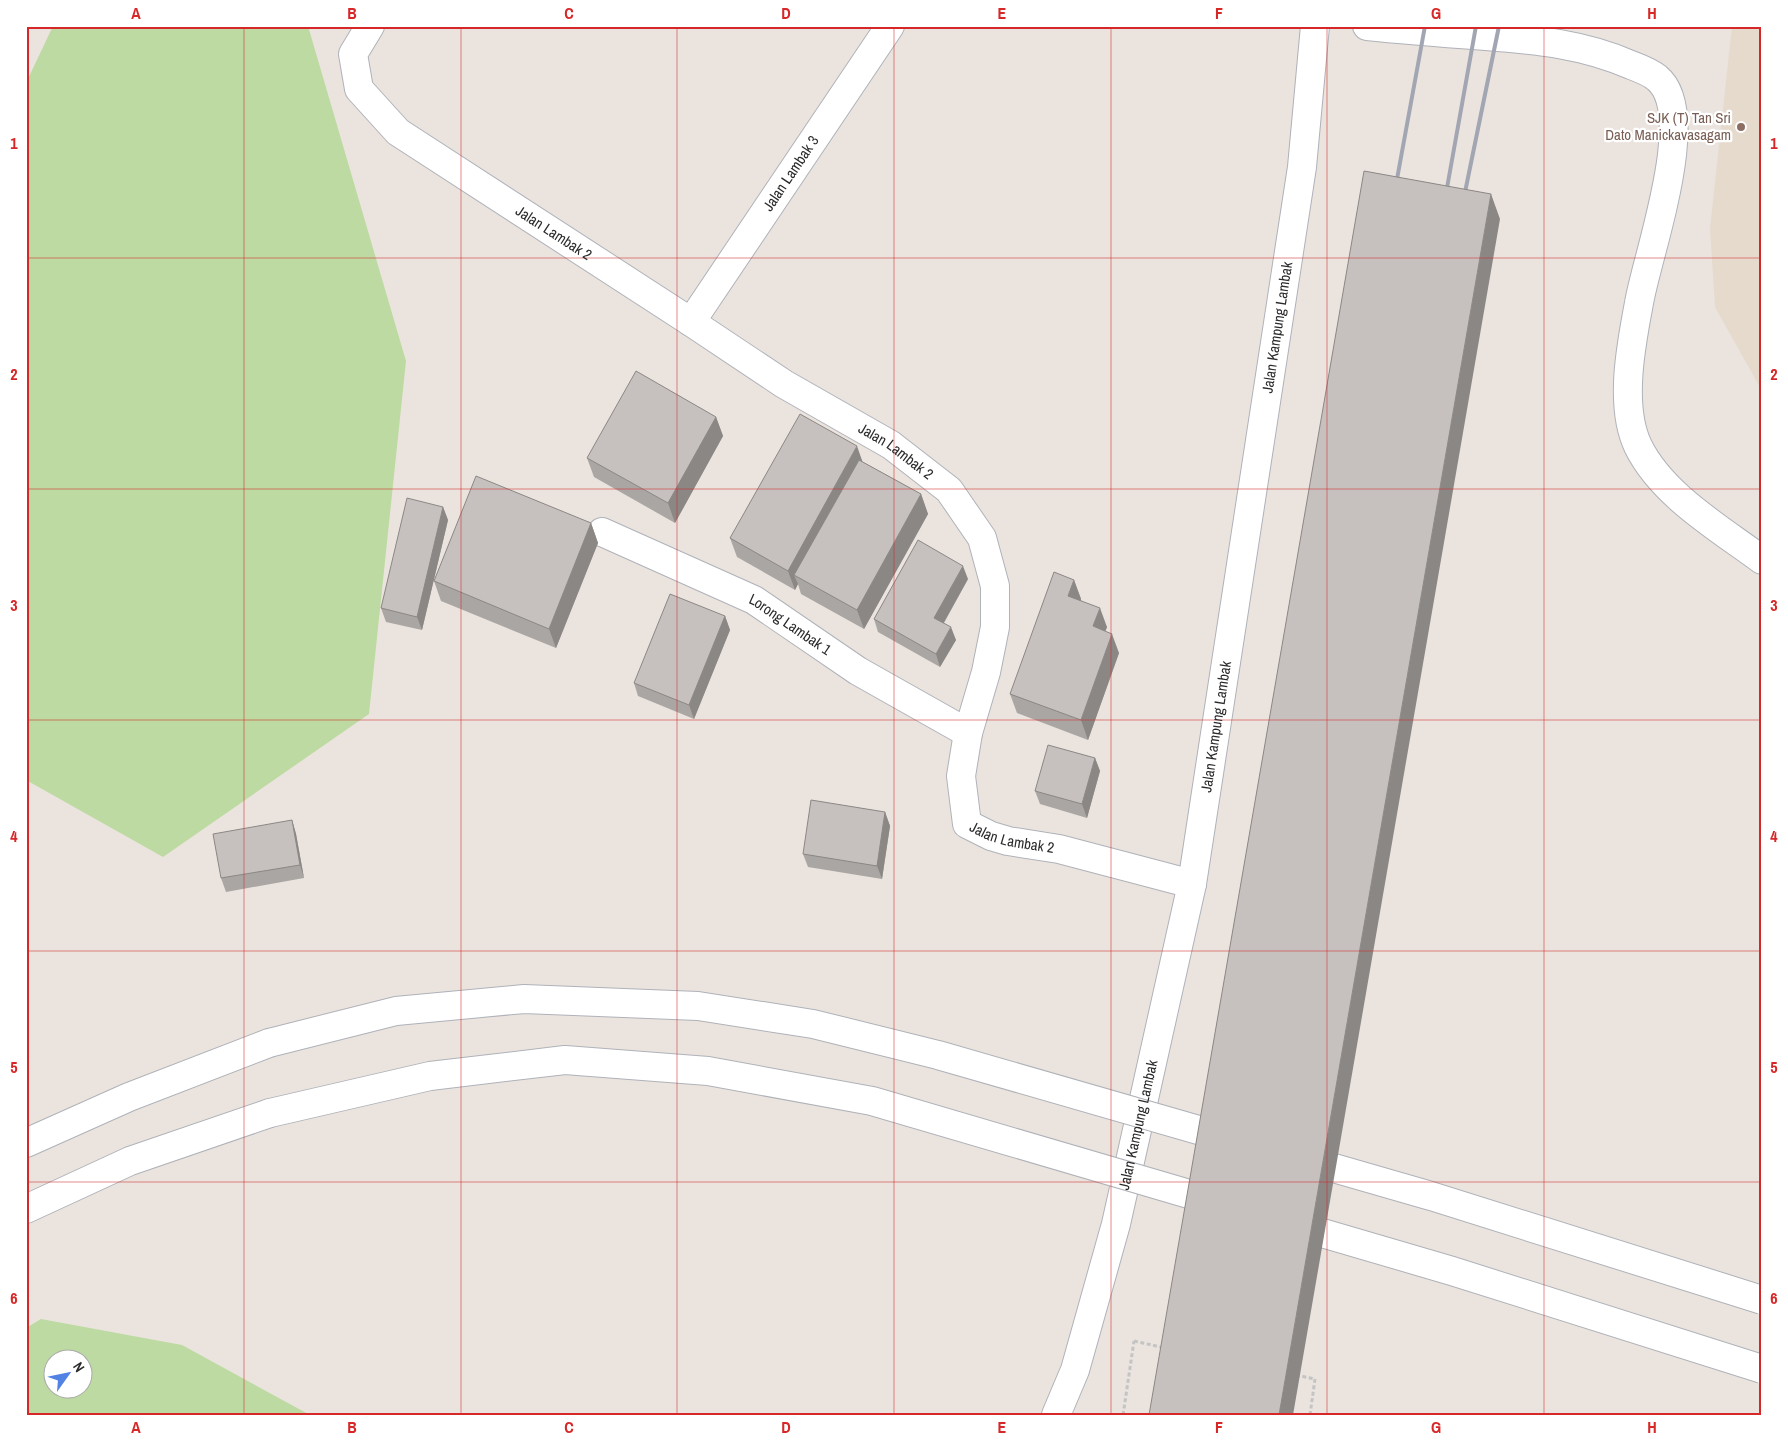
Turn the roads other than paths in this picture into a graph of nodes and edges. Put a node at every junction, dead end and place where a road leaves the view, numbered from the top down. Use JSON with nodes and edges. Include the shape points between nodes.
{"nodes":[{"id":1,"x":370,"y":26,"type":"edge"},
{"id":2,"x":890,"y":26,"type":"edge"},
{"id":3,"x":1314,"y":26,"type":"edge"},
{"id":4,"x":1367,"y":26,"type":"edge"},
{"id":5,"x":692,"y":322,"type":"junction"},
{"id":6,"x":602,"y":532,"type":"dead end"},
{"id":7,"x":1762,"y":560,"type":"edge"},
{"id":8,"x":968,"y":733,"type":"junction"},
{"id":9,"x":1192,"y":884,"type":"junction"},
{"id":10,"x":26,"y":1143,"type":"edge"},
{"id":11,"x":26,"y":1209,"type":"edge"},
{"id":12,"x":1762,"y":1300,"type":"edge"},
{"id":13,"x":1762,"y":1369,"type":"edge"},
{"id":14,"x":1056,"y":1415,"type":"edge"}],
"edges":[{"from":1,"to":5,"type":"street","name":"Jalan Lambak 2","via":[[353,54],[359,89],[398,132]]},
{"from":2,"to":5,"type":"street","name":"Jalan Lambak 3"},
{"from":3,"to":9,"type":"street","name":"Jalan Kampung Lambak","via":[[1302,167]]},
{"from":4,"to":7,"type":"street","via":[[1559,42],[1609,55],[1658,78],[1671,96],[1674,120],[1672,159],[1637,311],[1628,399],[1630,422],[1638,445],[1665,486]]},
{"from":5,"to":8,"type":"street","name":"Jalan Lambak 2","via":[[784,384],[891,445],[949,490],[982,538],[995,586],[995,627]]},
{"from":6,"to":8,"type":"street","name":"Lorong Lambak 1","via":[[754,600],[858,671]]},
{"from":8,"to":9,"type":"street","name":"Jalan Lambak 2","via":[[961,776],[967,824],[1008,841],[1060,849]]},
{"from":9,"to":14,"type":"street","name":"Jalan Kampung Lambak","via":[[1116,1224],[1075,1370]]},
{"from":10,"to":12,"type":"street","bridge":true,"via":[[129,1097],[269,1042],[396,1011],[524,999],[698,1006],[813,1024],[938,1055],[1431,1196]]},
{"from":11,"to":13,"type":"street","bridge":true,"via":[[130,1161],[270,1113],[430,1076],[566,1060],[708,1071],[872,1101],[1452,1271]]}]}
